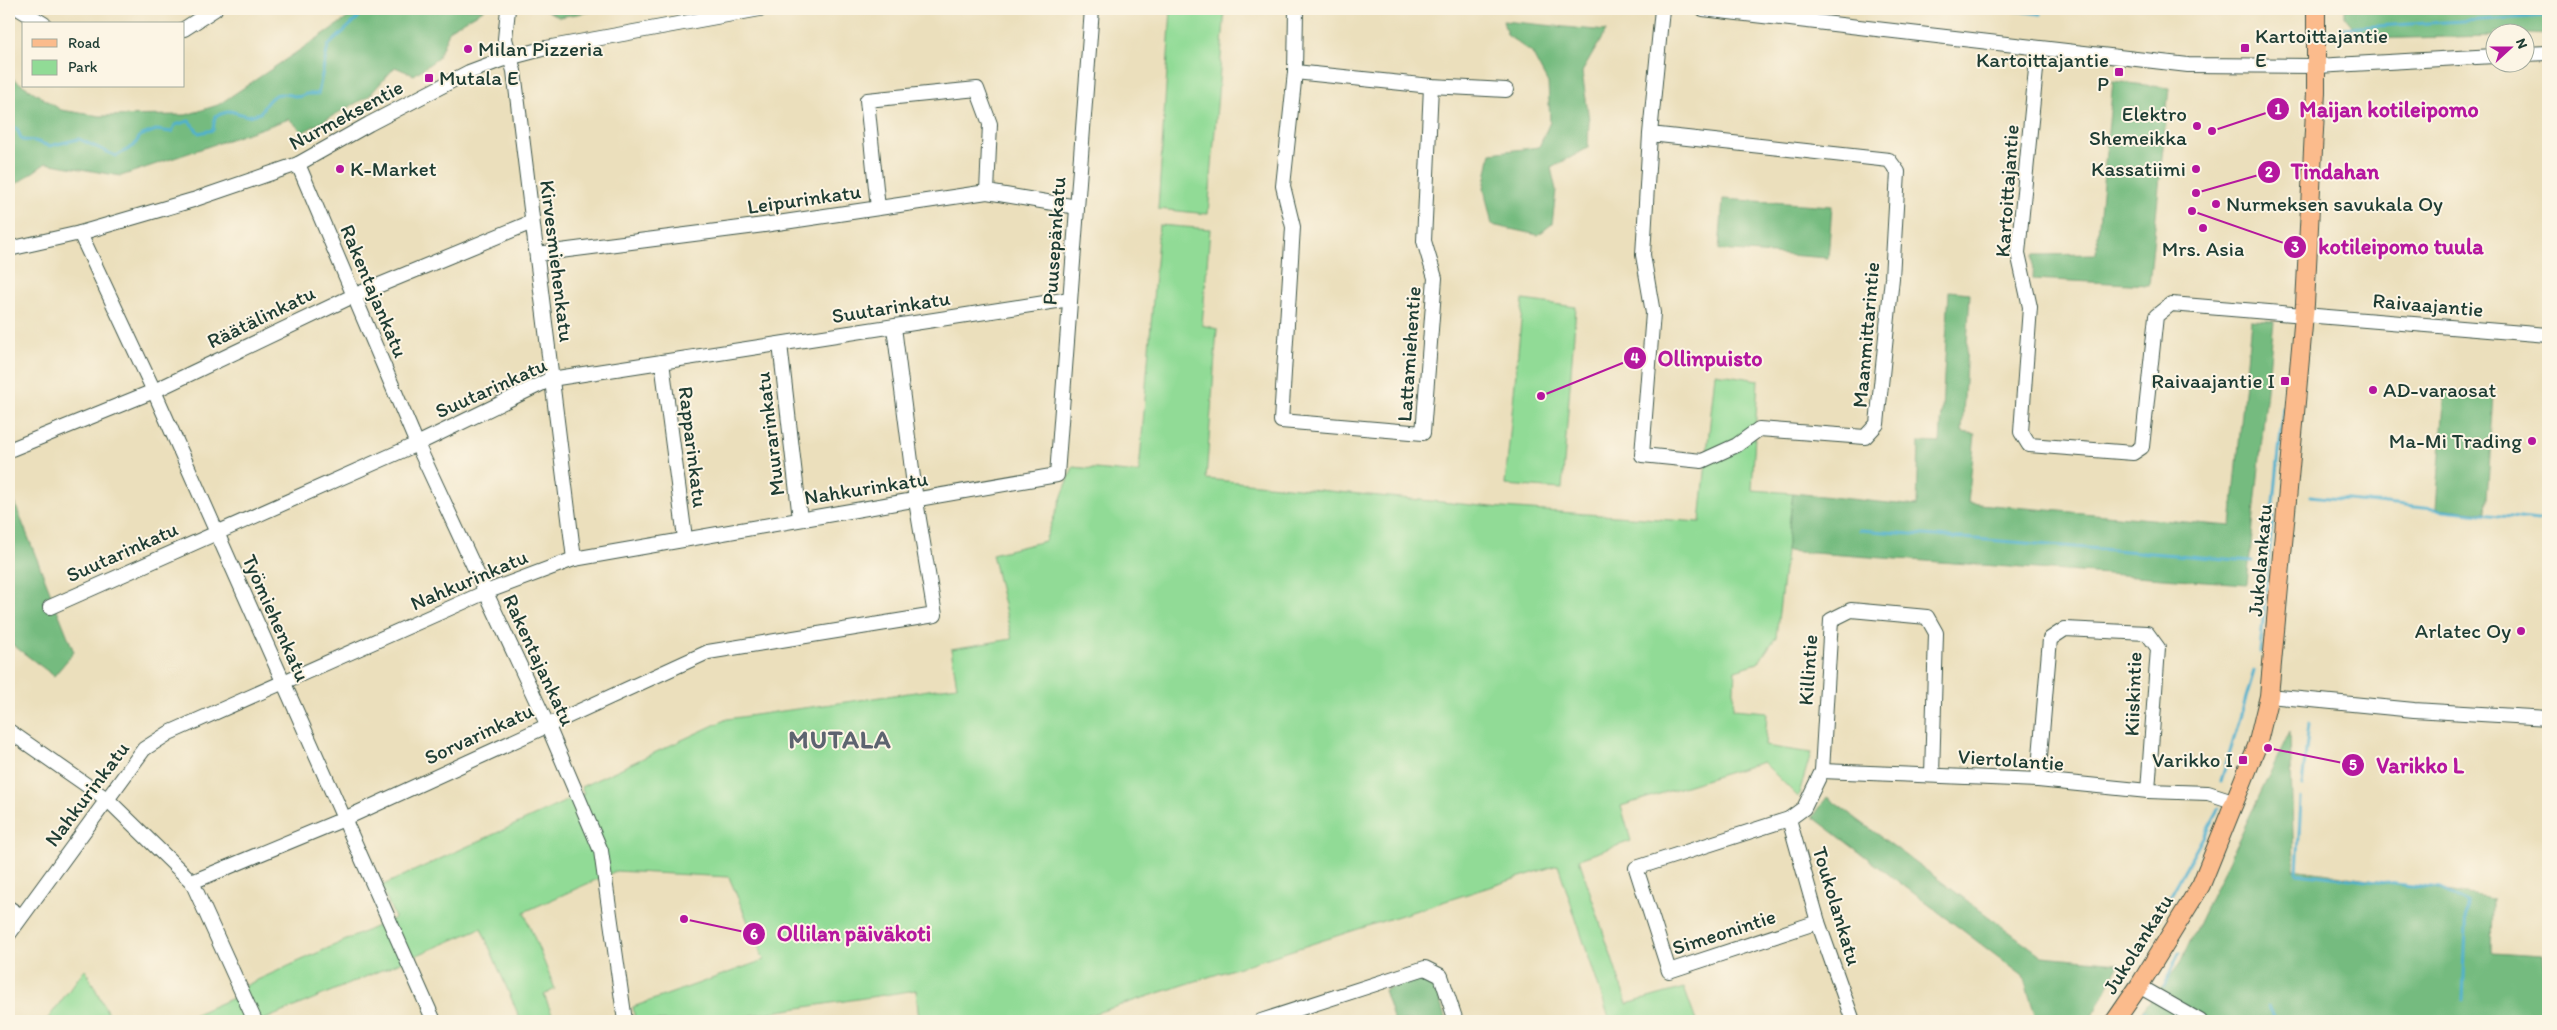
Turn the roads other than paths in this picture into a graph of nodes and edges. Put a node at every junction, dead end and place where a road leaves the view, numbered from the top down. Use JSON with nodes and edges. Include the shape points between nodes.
{"nodes":[{"id":1,"x":19,"y":9,"type":"edge"},
{"id":2,"x":215,"y":9,"type":"edge"},
{"id":3,"x":508,"y":9,"type":"edge"},
{"id":4,"x":760,"y":9,"type":"edge"},
{"id":5,"x":1092,"y":9,"type":"edge"},
{"id":6,"x":1296,"y":9,"type":"edge"},
{"id":7,"x":1662,"y":9,"type":"edge"},
{"id":8,"x":1703,"y":9,"type":"edge"},
{"id":9,"x":2316,"y":9,"type":"edge"},
{"id":10,"x":41,"y":22,"type":"edge"},
{"id":11,"x":185,"y":28,"type":"edge"},
{"id":12,"x":2038,"y":49,"type":"junction"},
{"id":13,"x":2548,"y":53,"type":"edge"},
{"id":14,"x":2534,"y":54,"type":"edge"},
{"id":15,"x":511,"y":57,"type":"junction"},
{"id":16,"x":2484,"y":57,"type":"edge"},
{"id":17,"x":2317,"y":66,"type":"junction"},
{"id":18,"x":1295,"y":72,"type":"junction"},
{"id":19,"x":1431,"y":86,"type":"junction"},
{"id":20,"x":1506,"y":90,"type":"dead end"},
{"id":21,"x":1650,"y":134,"type":"junction"},
{"id":22,"x":298,"y":164,"type":"junction"},
{"id":23,"x":987,"y":192,"type":"junction"},
{"id":24,"x":1077,"y":206,"type":"junction"},
{"id":25,"x":878,"y":208,"type":"junction"},
{"id":26,"x":532,"y":222,"type":"junction"},
{"id":27,"x":80,"y":233,"type":"junction"},
{"id":28,"x":9,"y":249,"type":"edge"},
{"id":29,"x":537,"y":254,"type":"junction"},
{"id":30,"x":353,"y":296,"type":"junction"},
{"id":31,"x":1070,"y":299,"type":"junction"},
{"id":32,"x":2303,"y":315,"type":"junction"},
{"id":33,"x":894,"y":327,"type":"junction"},
{"id":34,"x":2548,"y":335,"type":"edge"},
{"id":35,"x":780,"y":344,"type":"junction"},
{"id":36,"x":662,"y":362,"type":"junction"},
{"id":37,"x":551,"y":378,"type":"junction"},
{"id":38,"x":154,"y":391,"type":"junction"},
{"id":39,"x":417,"y":444,"type":"junction"},
{"id":40,"x":9,"y":450,"type":"edge"},
{"id":41,"x":1057,"y":475,"type":"joint"},
{"id":42,"x":916,"y":501,"type":"junction"},
{"id":43,"x":800,"y":519,"type":"junction"},
{"id":44,"x":215,"y":532,"type":"junction"},
{"id":45,"x":685,"y":538,"type":"junction"},
{"id":46,"x":574,"y":559,"type":"junction"},
{"id":47,"x":486,"y":592,"type":"junction"},
{"id":48,"x":50,"y":607,"type":"dead end"},
{"id":49,"x":284,"y":682,"type":"junction"},
{"id":50,"x":2269,"y":696,"type":"junction"},
{"id":51,"x":2548,"y":718,"type":"edge"},
{"id":52,"x":547,"y":724,"type":"junction"},
{"id":53,"x":9,"y":731,"type":"edge"},
{"id":54,"x":1822,"y":771,"type":"junction"},
{"id":55,"x":1932,"y":775,"type":"junction"},
{"id":56,"x":2038,"y":780,"type":"junction"},
{"id":57,"x":2148,"y":791,"type":"junction"},
{"id":58,"x":108,"y":800,"type":"junction"},
{"id":59,"x":2236,"y":802,"type":"junction"},
{"id":60,"x":344,"y":819,"type":"junction"},
{"id":61,"x":1790,"y":819,"type":"junction"},
{"id":62,"x":192,"y":882,"type":"junction"},
{"id":63,"x":9,"y":908,"type":"edge"},
{"id":64,"x":21,"y":916,"type":"junction"},
{"id":65,"x":1818,"y":922,"type":"junction"},
{"id":66,"x":9,"y":934,"type":"edge"},
{"id":67,"x":2139,"y":986,"type":"junction"},
{"id":68,"x":1280,"y":1018,"type":"edge"},
{"id":69,"x":255,"y":1021,"type":"edge"},
{"id":70,"x":434,"y":1021,"type":"edge"},
{"id":71,"x":625,"y":1021,"type":"edge"},
{"id":72,"x":1261,"y":1021,"type":"edge"},
{"id":73,"x":1456,"y":1021,"type":"edge"},
{"id":74,"x":1853,"y":1021,"type":"edge"},
{"id":75,"x":2115,"y":1021,"type":"edge"},
{"id":76,"x":2200,"y":1021,"type":"edge"}],
"edges":[{"from":1,"to":10,"type":"street"},
{"from":2,"to":11,"type":"street"},
{"from":3,"to":15,"type":"street","name":"Kirvesmiehenkatu","via":[[505,39]]},
{"from":4,"to":15,"type":"street","name":"Nurmeksentie"},
{"from":5,"to":24,"type":"street","name":"Puusepänkatu"},
{"from":6,"to":18,"type":"street","name":"Lattamiehentie"},
{"from":7,"to":21,"type":"street","name":"Maanmittarintie"},
{"from":8,"to":12,"type":"street"},
{"from":9,"to":17,"type":"main road","name":"Jukolankatu"},
{"from":12,"to":17,"type":"street","via":[[2188,65]]},
{"from":12,"to":32,"type":"street","name":"Kartoittajantie","via":[[2018,253],[2030,308],[2021,432],[2029,444],[2133,453],[2142,447],[2156,316],[2171,304]]},
{"from":13,"to":14,"type":"street"},
{"from":15,"to":22,"type":"street","name":"Nurmeksentie","via":[[469,72]]},
{"from":15,"to":26,"type":"street","name":"Kirvesmiehenkatu"},
{"from":16,"to":17,"type":"street"},
{"from":17,"to":32,"type":"main road","name":"Jukolankatu"},
{"from":18,"to":19,"type":"street"},
{"from":18,"to":19,"type":"street","name":"Lattamiehentie","via":[[1283,186],[1293,227],[1281,421],[1423,433],[1435,278],[1424,241]]},
{"from":19,"to":20,"type":"street"},
{"from":21,"to":21,"type":"street","name":"Maanmittarintie","via":[[1644,255],[1653,313],[1642,455],[1702,462],[1759,430],[1865,437],[1877,424],[1892,278],[1898,172],[1889,160]]},
{"from":22,"to":27,"type":"street","name":"Nurmeksentie","via":[[249,183]]},
{"from":22,"to":30,"type":"street","name":"Rakentajankatu"},
{"from":23,"to":24,"type":"street","name":"Leipurinkatu"},
{"from":23,"to":25,"type":"street","name":"Leipurinkatu"},
{"from":23,"to":25,"type":"street","via":[[990,124],[977,89],[867,100]]},
{"from":24,"to":31,"type":"street","name":"Puusepänkatu"},
{"from":25,"to":29,"type":"street","name":"Leipurinkatu"},
{"from":26,"to":29,"type":"street","name":"Kirvesmiehenkatu"},
{"from":26,"to":30,"type":"street","name":"Räätälinkatu"},
{"from":27,"to":28,"type":"street","name":"Nurmeksentie"},
{"from":27,"to":38,"type":"street","name":"Työmiehenkatu"},
{"from":29,"to":37,"type":"street","name":"Kirvesmiehenkatu"},
{"from":30,"to":38,"type":"street","name":"Räätälinkatu"},
{"from":30,"to":39,"type":"street","name":"Rakentajankatu"},
{"from":31,"to":33,"type":"street","name":"Suutarinkatu"},
{"from":31,"to":41,"type":"street","name":"Puusepänkatu"},
{"from":32,"to":34,"type":"street","name":"Raivaajantie"},
{"from":32,"to":50,"type":"main road","name":"Jukolankatu"},
{"from":33,"to":35,"type":"street","name":"Suutarinkatu"},
{"from":33,"to":42,"type":"street"},
{"from":35,"to":36,"type":"street","name":"Suutarinkatu"},
{"from":35,"to":43,"type":"street","name":"Muurarinkatu"},
{"from":36,"to":37,"type":"street","name":"Suutarinkatu"},
{"from":36,"to":45,"type":"street","name":"Rapparinkatu"},
{"from":37,"to":39,"type":"street","name":"Suutarinkatu"},
{"from":37,"to":46,"type":"street","name":"Kirvesmiehenkatu"},
{"from":38,"to":40,"type":"street","name":"Räätälinkatu"},
{"from":38,"to":44,"type":"street","name":"Työmiehenkatu"},
{"from":39,"to":44,"type":"street","name":"Suutarinkatu"},
{"from":39,"to":47,"type":"street","name":"Rakentajankatu"},
{"from":41,"to":42,"type":"street","name":"Nahkurinkatu"},
{"from":42,"to":43,"type":"street","name":"Nahkurinkatu"},
{"from":42,"to":52,"type":"street","name":"Sorvarinkatu","via":[[935,615],[708,652]]},
{"from":43,"to":45,"type":"street","name":"Nahkurinkatu"},
{"from":44,"to":48,"type":"street","name":"Suutarinkatu"},
{"from":44,"to":49,"type":"street","name":"Työmiehenkatu"},
{"from":45,"to":46,"type":"street","name":"Nahkurinkatu"},
{"from":46,"to":47,"type":"street","name":"Nahkurinkatu"},
{"from":47,"to":49,"type":"street","name":"Nahkurinkatu"},
{"from":47,"to":52,"type":"street","name":"Rakentajankatu"},
{"from":49,"to":58,"type":"street","name":"Nahkurinkatu","via":[[169,733],[144,749]]},
{"from":49,"to":60,"type":"street","name":"Työmiehenkatu"},
{"from":50,"to":51,"type":"street","via":[[2414,710]]},
{"from":50,"to":59,"type":"main road","name":"Jukolankatu","via":[[2257,746]]},
{"from":52,"to":60,"type":"street","name":"Sorvarinkatu"},
{"from":52,"to":71,"type":"street","name":"Rakentajankatu","via":[[601,851]]},
{"from":53,"to":58,"type":"street"},
{"from":54,"to":55,"type":"street","name":"Viertolantie"},
{"from":54,"to":55,"type":"street","name":"Killintie","via":[[1831,620],[1851,610],[1927,617],[1936,633]]},
{"from":54,"to":61,"type":"street","via":[[1804,808]]},
{"from":55,"to":56,"type":"street","name":"Viertolantie"},
{"from":56,"to":57,"type":"street","name":"Viertolantie"},
{"from":56,"to":57,"type":"street","name":"Kiiskintie","via":[[2050,639],[2066,629],[2147,633],[2158,648]]},
{"from":57,"to":59,"type":"street","name":"Viertolantie","via":[[2208,793]]},
{"from":58,"to":62,"type":"street"},
{"from":58,"to":64,"type":"street","name":"Nahkurinkatu"},
{"from":59,"to":67,"type":"main road","name":"Jukolankatu","via":[[2202,885]]},
{"from":60,"to":62,"type":"street","name":"Sorvarinkatu"},
{"from":60,"to":70,"type":"street","name":"Työmiehenkatu"},
{"from":61,"to":65,"type":"street","name":"Toukolankatu"},
{"from":61,"to":65,"type":"street","name":"Simeonintie","via":[[1636,868],[1669,971]]},
{"from":62,"to":69,"type":"street"},
{"from":63,"to":64,"type":"street"},
{"from":64,"to":66,"type":"street","name":"Nahkurinkatu"},
{"from":65,"to":74,"type":"street","name":"Toukolankatu"},
{"from":67,"to":75,"type":"main road","name":"Jukolankatu"},
{"from":67,"to":76,"type":"street"},
{"from":68,"to":72,"type":"street"},
{"from":68,"to":73,"type":"street","via":[[1425,968],[1441,976]]}]}
